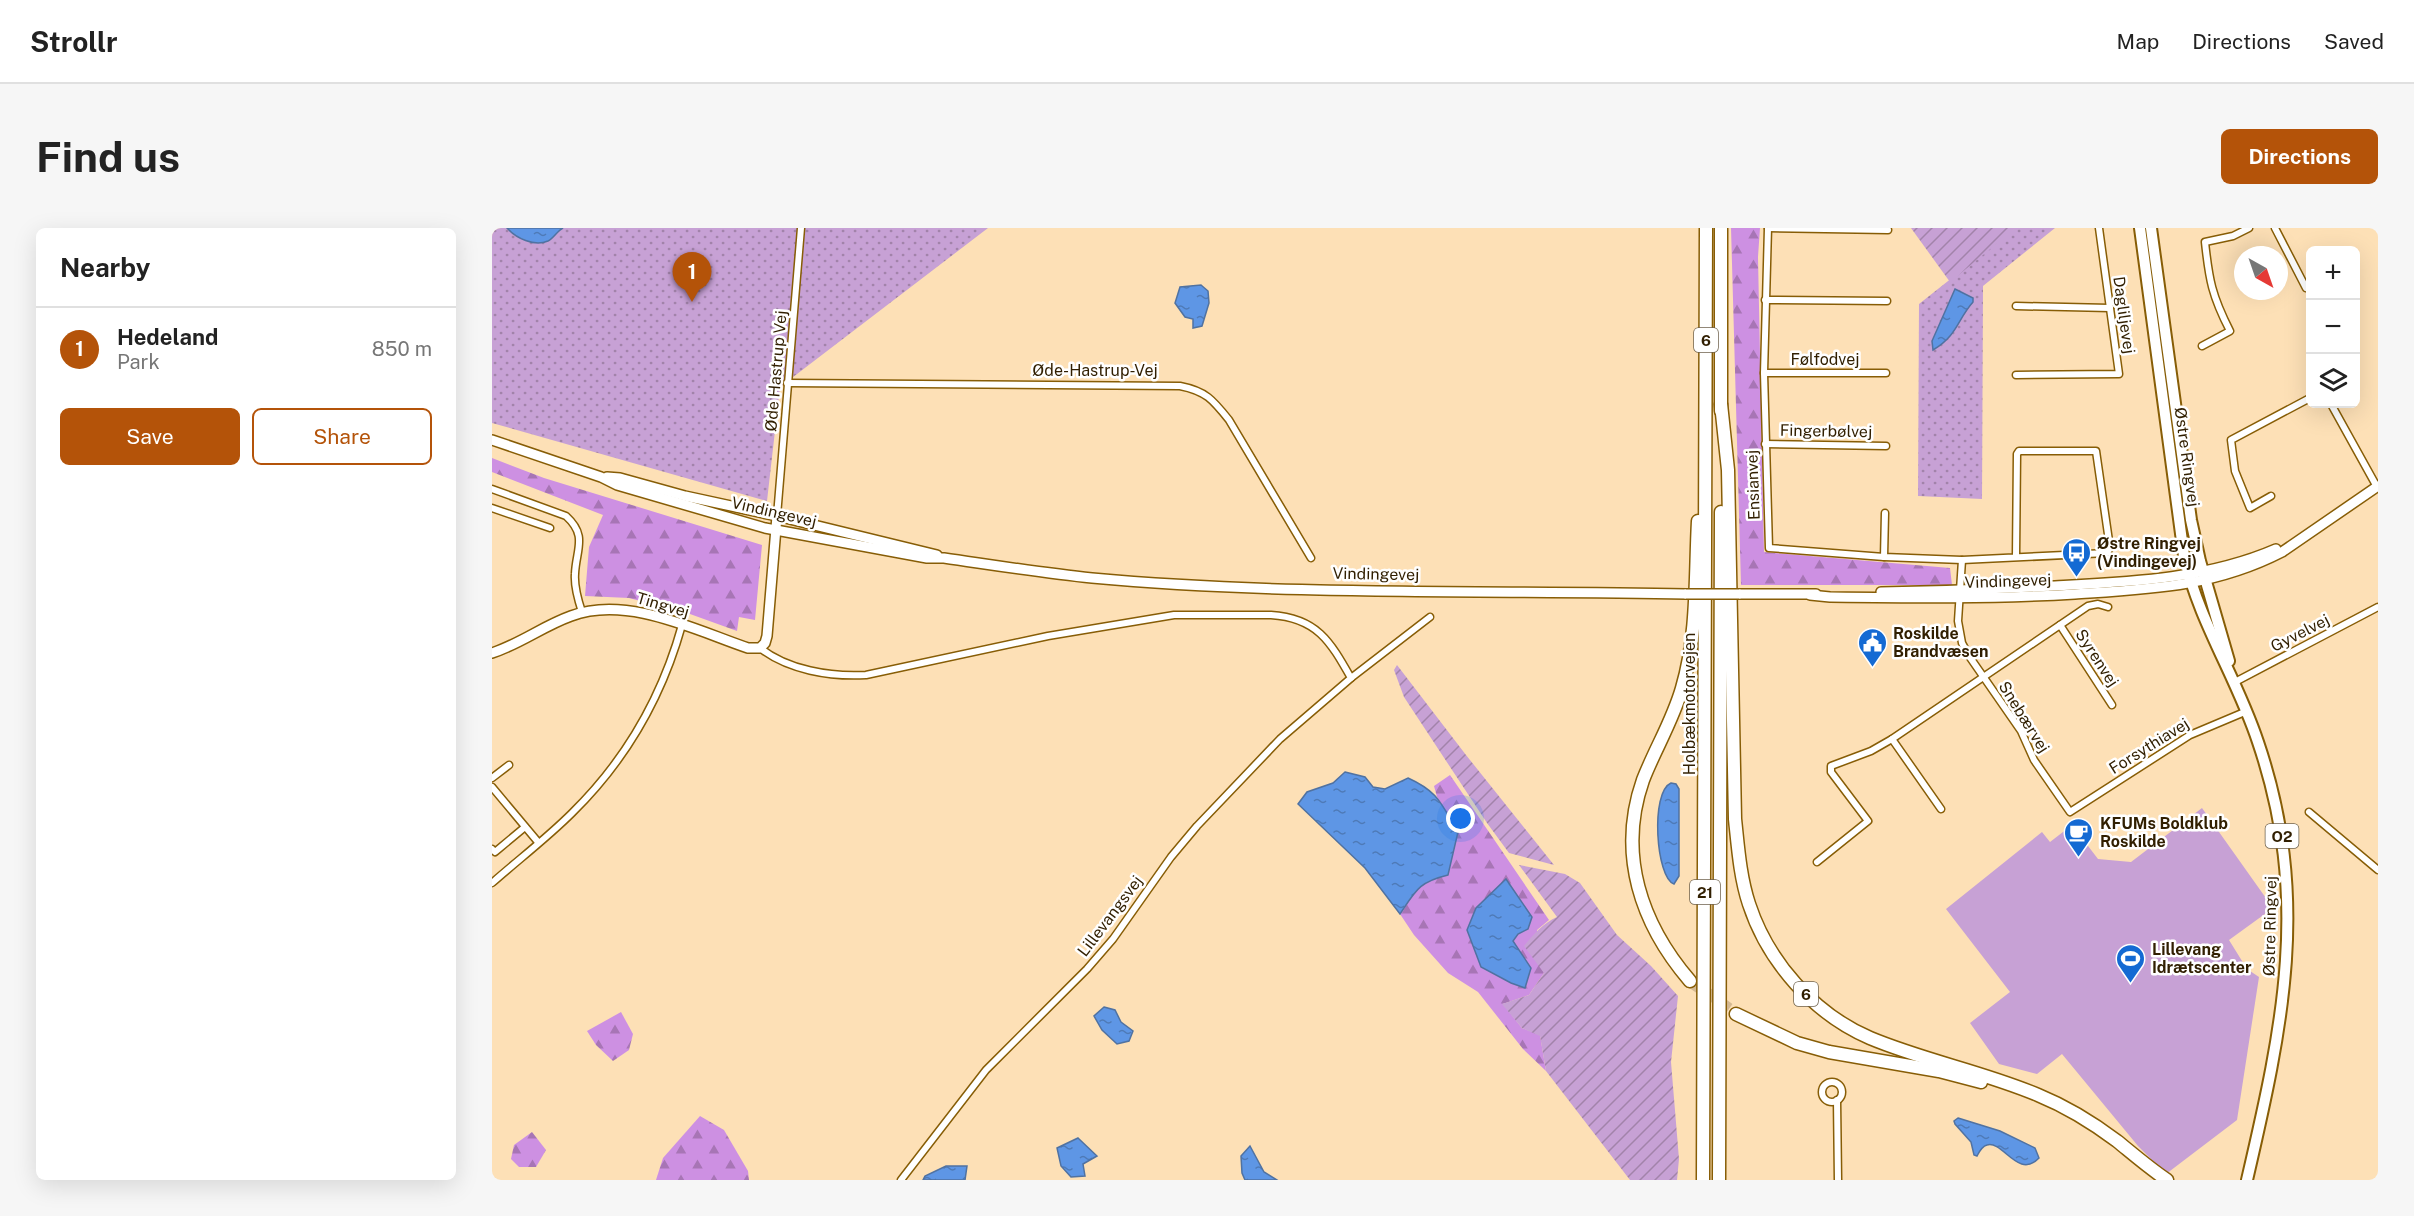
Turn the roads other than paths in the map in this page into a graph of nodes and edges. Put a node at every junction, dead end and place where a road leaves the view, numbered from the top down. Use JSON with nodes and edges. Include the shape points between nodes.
{"nodes":[{"id":1,"x":801,"y":228,"type":"edge"},
{"id":2,"x":1706,"y":228,"type":"edge"},
{"id":3,"x":1721,"y":228,"type":"edge"},
{"id":4,"x":1768,"y":228,"type":"edge"},
{"id":5,"x":2099,"y":228,"type":"edge"},
{"id":6,"x":2140,"y":228,"type":"edge"},
{"id":7,"x":2151,"y":228,"type":"edge"},
{"id":8,"x":2249,"y":228,"type":"edge"},
{"id":9,"x":2275,"y":228,"type":"edge"},
{"id":10,"x":1888,"y":230,"type":"dead end"},
{"id":11,"x":2306,"y":288,"type":"dead end"},
{"id":12,"x":1765,"y":300,"type":"junction"},
{"id":13,"x":1887,"y":301,"type":"dead end"},
{"id":14,"x":2016,"y":306,"type":"dead end"},
{"id":15,"x":2110,"y":308,"type":"junction"},
{"id":16,"x":2202,"y":346,"type":"dead end"},
{"id":17,"x":1764,"y":373,"type":"junction"},
{"id":18,"x":1886,"y":373,"type":"dead end"},
{"id":19,"x":2016,"y":375,"type":"dead end"},
{"id":20,"x":788,"y":383,"type":"junction"},
{"id":21,"x":2306,"y":400,"type":"edge"},
{"id":22,"x":1721,"y":404,"type":"junction"},
{"id":23,"x":2333,"y":408,"type":"edge"},
{"id":24,"x":492,"y":440,"type":"edge"},
{"id":25,"x":1765,"y":444,"type":"junction"},
{"id":26,"x":1886,"y":446,"type":"dead end"},
{"id":27,"x":1706,"y":451,"type":"junction"},
{"id":28,"x":601,"y":477,"type":"junction"},
{"id":29,"x":2377,"y":487,"type":"edge"},
{"id":30,"x":493,"y":492,"type":"edge"},
{"id":31,"x":2271,"y":496,"type":"dead end"},
{"id":32,"x":492,"y":508,"type":"edge"},
{"id":33,"x":1885,"y":513,"type":"dead end"},
{"id":34,"x":777,"y":516,"type":"junction"},
{"id":35,"x":550,"y":528,"type":"dead end"},
{"id":36,"x":776,"y":530,"type":"junction"},
{"id":37,"x":1884,"y":557,"type":"junction"},
{"id":38,"x":2016,"y":557,"type":"junction"},
{"id":39,"x":944,"y":558,"type":"junction"},
{"id":40,"x":1311,"y":558,"type":"dead end"},
{"id":41,"x":1962,"y":560,"type":"junction"},
{"id":42,"x":2197,"y":578,"type":"junction"},
{"id":43,"x":1958,"y":594,"type":"junction"},
{"id":44,"x":2108,"y":607,"type":"dead end"},
{"id":45,"x":2378,"y":607,"type":"edge"},
{"id":46,"x":582,"y":612,"type":"junction"},
{"id":47,"x":1430,"y":617,"type":"dead end"},
{"id":48,"x":682,"y":625,"type":"junction"},
{"id":49,"x":2060,"y":625,"type":"junction"},
{"id":50,"x":760,"y":648,"type":"junction"},
{"id":51,"x":492,"y":653,"type":"edge"},
{"id":52,"x":1983,"y":677,"type":"junction"},
{"id":53,"x":1351,"y":678,"type":"junction"},
{"id":54,"x":2235,"y":682,"type":"junction"},
{"id":55,"x":2112,"y":705,"type":"dead end"},
{"id":56,"x":2247,"y":711,"type":"junction"},
{"id":57,"x":1892,"y":739,"type":"junction"},
{"id":58,"x":509,"y":765,"type":"dead end"},
{"id":59,"x":492,"y":778,"type":"edge"},
{"id":60,"x":492,"y":787,"type":"edge"},
{"id":61,"x":1941,"y":809,"type":"dead end"},
{"id":62,"x":2070,"y":812,"type":"joint"},
{"id":63,"x":2309,"y":812,"type":"dead end"},
{"id":64,"x":525,"y":827,"type":"junction"},
{"id":65,"x":538,"y":842,"type":"junction"},
{"id":66,"x":492,"y":849,"type":"edge"},
{"id":67,"x":1817,"y":862,"type":"dead end"},
{"id":68,"x":2378,"y":870,"type":"edge"},
{"id":69,"x":492,"y":882,"type":"edge"},
{"id":70,"x":1690,"y":981,"type":"tunnel mouth"},
{"id":71,"x":1736,"y":1014,"type":"tunnel mouth"},
{"id":72,"x":1837,"y":1100,"type":"dead end"},
{"id":73,"x":2247,"y":1179,"type":"edge"},
{"id":74,"x":901,"y":1180,"type":"edge"},
{"id":75,"x":1703,"y":1180,"type":"edge"},
{"id":76,"x":1719,"y":1180,"type":"edge"},
{"id":77,"x":1838,"y":1180,"type":"edge"},
{"id":78,"x":2153,"y":1180,"type":"edge"},
{"id":79,"x":2166,"y":1180,"type":"edge"}],
"edges":[{"from":1,"to":20,"type":"street","name":"Øde Hastrup Vej"},
{"from":2,"to":27,"type":"highway","name":"Holbækmotorvejen","number":"6"},
{"from":3,"to":22,"type":"highway","name":"Holbækmotorvejen","number":"6"},
{"from":4,"to":10,"type":"street"},
{"from":4,"to":12,"type":"street","name":"Ensianvej"},
{"from":5,"to":15,"type":"street","name":"Dagliljevej"},
{"from":6,"to":42,"type":"main road","name":"Østre Ringvej","number":"O2","via":[[2180,515]]},
{"from":7,"to":42,"type":"main road","name":"Østre Ringvej","number":"O2"},
{"from":8,"to":16,"type":"street","via":[[2205,242],[2210,285],[2230,331]]},
{"from":9,"to":11,"type":"street"},
{"from":12,"to":13,"type":"street"},
{"from":12,"to":17,"type":"street","name":"Ensianvej"},
{"from":14,"to":15,"type":"street"},
{"from":15,"to":19,"type":"street","name":"Dagliljevej","via":[[2119,374]]},
{"from":17,"to":18,"type":"street","name":"Følfodvej"},
{"from":17,"to":25,"type":"street","name":"Ensianvej"},
{"from":20,"to":34,"type":"street","name":"Øde Hastrup Vej"},
{"from":20,"to":40,"type":"street","name":"Øde-Hastrup-Vej","via":[[1198,389],[1229,420]]},
{"from":21,"to":31,"type":"street","via":[[2231,440],[2235,471],[2250,508]]},
{"from":22,"to":76,"type":"highway","name":"Holbækmotorvejen","number":"21"},
{"from":22,"to":79,"type":"highway","number":"6","via":[[1728,471],[1735,819],[1748,902],[1759,931],[1794,983],[1844,1025],[1908,1052],[2039,1095],[2114,1139]]},
{"from":23,"to":29,"type":"street"},
{"from":24,"to":28,"type":"main road","name":"Vindingevej"},
{"from":25,"to":26,"type":"street","name":"Fingerbølvej"},
{"from":25,"to":37,"type":"street","name":"Ensianvej","via":[[1769,548]]},
{"from":27,"to":70,"type":"highway","number":"6","via":[[1690,652],[1682,689],[1643,780],[1632,839],[1635,873],[1656,936]]},
{"from":27,"to":75,"type":"highway","name":"Holbækmotorvejen","number":"21"},
{"from":28,"to":34,"type":"main road","name":"Vindingevej","via":[[620,478]]},
{"from":28,"to":36,"type":"main road","name":"Vindingevej","via":[[616,485]]},
{"from":29,"to":42,"type":"main road","name":"Vindingevej","via":[[2303,536],[2256,558]]},
{"from":30,"to":46,"type":"street","via":[[566,516],[573,522],[580,540],[574,576]]},
{"from":32,"to":35,"type":"street"},
{"from":33,"to":37,"type":"street"},
{"from":34,"to":36,"type":"main road"},
{"from":34,"to":39,"type":"main road","name":"Vindingevej"},
{"from":36,"to":39,"type":"main road","name":"Vindingevej"},
{"from":36,"to":50,"type":"main road","via":[[767,636]]},
{"from":37,"to":41,"type":"street","name":"Ensianvej"},
{"from":38,"to":38,"type":"street","name":"Ensianvej","via":[[2106,553],[2110,548],[2096,451],[2019,451]]},
{"from":38,"to":41,"type":"street","name":"Ensianvej"},
{"from":39,"to":43,"type":"main road","name":"Vindingevej","bridge":true,"via":[[1092,578],[1185,585],[1830,597]]},
{"from":41,"to":43,"type":"street","name":"Snebærvej"},
{"from":42,"to":43,"type":"main road","name":"Vindingevej"},
{"from":42,"to":54,"type":"main road","name":"Østre Ringvej","number":"O2"},
{"from":42,"to":54,"type":"main road","name":"Østre Ringvej","number":"O2","via":[[2212,637]]},
{"from":43,"to":52,"type":"street","name":"Snebærvej","via":[[1962,643]]},
{"from":44,"to":49,"type":"street","via":[[2088,606]]},
{"from":45,"to":54,"type":"street","name":"Gyvelvej"},
{"from":46,"to":48,"type":"main road","name":"Tingvej","via":[[625,610]]},
{"from":46,"to":51,"type":"main road","name":"Tingvej"},
{"from":47,"to":53,"type":"street","name":"Lillevangsvej"},
{"from":48,"to":50,"type":"main road","name":"Tingvej","via":[[748,648]]},
{"from":48,"to":65,"type":"street","via":[[657,694],[627,748],[572,813]]},
{"from":49,"to":52,"type":"street"},
{"from":49,"to":55,"type":"street","name":"Syrenvej"},
{"from":50,"to":53,"type":"street","via":[[773,658],[810,670],[840,676],[866,675],[1048,636],[1174,615],[1271,615],[1286,616],[1314,627],[1333,647]]},
{"from":52,"to":57,"type":"street"},
{"from":52,"to":62,"type":"street","name":"Snebærvej"},
{"from":53,"to":74,"type":"street","name":"Lillevangsvej","via":[[1280,739],[1197,826],[1113,939],[986,1070]]},
{"from":54,"to":56,"type":"main road","name":"Østre Ringvej","number":"O2"},
{"from":56,"to":62,"type":"street","name":"Forsythiavej","via":[[2190,735]]},
{"from":56,"to":73,"type":"main road","name":"Østre Ringvej","number":"O2","via":[[2275,799],[2289,903],[2283,996],[2261,1125]]},
{"from":57,"to":61,"type":"street"},
{"from":57,"to":67,"type":"street","via":[[1830,768],[1868,821]]},
{"from":58,"to":59,"type":"street"},
{"from":60,"to":64,"type":"street"},
{"from":63,"to":68,"type":"street"},
{"from":64,"to":65,"type":"street"},
{"from":64,"to":66,"type":"street","via":[[495,852]]},
{"from":65,"to":69,"type":"street"},
{"from":71,"to":78,"type":"highway","via":[[1797,1043],[1939,1071],[2033,1101],[2082,1126]]},
{"from":72,"to":77,"type":"street"}]}
